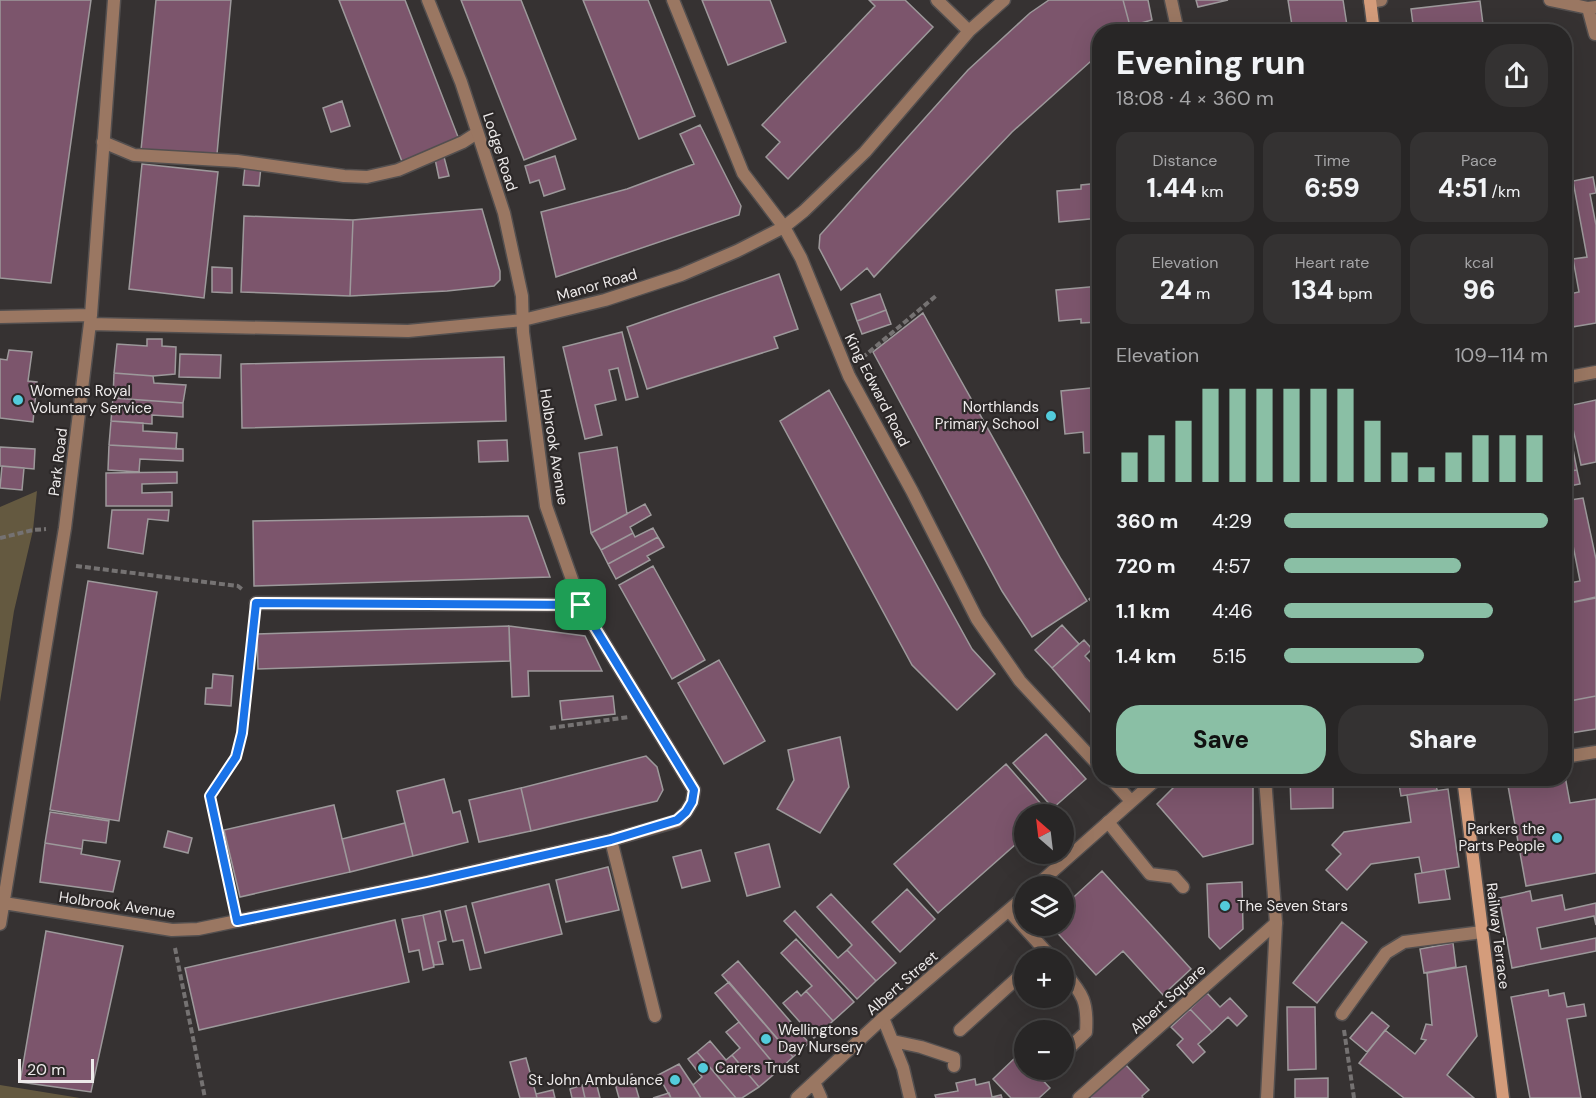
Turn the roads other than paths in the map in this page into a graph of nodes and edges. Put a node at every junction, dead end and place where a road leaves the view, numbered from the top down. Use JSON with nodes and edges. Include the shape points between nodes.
{"nodes":[{"id":1,"x":114,"y":0,"type":"edge"},
{"id":2,"x":428,"y":0,"type":"edge"},
{"id":3,"x":673,"y":0,"type":"edge"},
{"id":4,"x":938,"y":0,"type":"edge"},
{"id":5,"x":1004,"y":0,"type":"edge"},
{"id":6,"x":1171,"y":0,"type":"edge"},
{"id":7,"x":1374,"y":0,"type":"edge"},
{"id":8,"x":1550,"y":0,"type":"edge"},
{"id":9,"x":1592,"y":8,"type":"edge"},
{"id":10,"x":1176,"y":24,"type":"edge"},
{"id":11,"x":1374,"y":24,"type":"edge"},
{"id":12,"x":969,"y":31,"type":"junction"},
{"id":13,"x":1595,"y":34,"type":"edge"},
{"id":14,"x":477,"y":133,"type":"junction"},
{"id":15,"x":104,"y":142,"type":"junction"},
{"id":16,"x":784,"y":227,"type":"junction"},
{"id":17,"x":0,"y":317,"type":"edge"},
{"id":18,"x":91,"y":320,"type":"junction"},
{"id":19,"x":523,"y":320,"type":"junction"},
{"id":20,"x":1596,"y":372,"type":"edge"},
{"id":21,"x":1572,"y":376,"type":"edge"},
{"id":22,"x":256,"y":603,"type":"road end"},
{"id":23,"x":581,"y":605,"type":"junction"},
{"id":24,"x":1596,"y":752,"type":"edge"},
{"id":25,"x":1572,"y":756,"type":"edge"},
{"id":26,"x":1092,"y":758,"type":"edge"},
{"id":27,"x":1117,"y":786,"type":"edge"},
{"id":28,"x":1149,"y":786,"type":"edge"},
{"id":29,"x":1266,"y":786,"type":"edge"},
{"id":30,"x":1464,"y":786,"type":"edge"},
{"id":31,"x":1131,"y":801,"type":"junction"},
{"id":32,"x":1108,"y":822,"type":"junction"},
{"id":33,"x":611,"y":840,"type":"junction"},
{"id":34,"x":1047,"y":876,"type":"edge"},
{"id":35,"x":1183,"y":887,"type":"dead end"},
{"id":36,"x":4,"y":903,"type":"junction"},
{"id":37,"x":1014,"y":906,"type":"edge"},
{"id":38,"x":1009,"y":911,"type":"junction"},
{"id":39,"x":1276,"y":923,"type":"junction"},
{"id":40,"x":0,"y":924,"type":"edge"},
{"id":41,"x":1482,"y":932,"type":"junction"},
{"id":42,"x":1039,"y":948,"type":"edge"},
{"id":43,"x":1014,"y":981,"type":"edge"},
{"id":44,"x":1074,"y":985,"type":"edge"},
{"id":45,"x":1342,"y":1014,"type":"road end"},
{"id":46,"x":655,"y":1016,"type":"dead end"},
{"id":47,"x":883,"y":1018,"type":"junction"},
{"id":48,"x":960,"y":1030,"type":"dead end"},
{"id":49,"x":893,"y":1041,"type":"junction"},
{"id":50,"x":1074,"y":1043,"type":"edge"},
{"id":51,"x":954,"y":1066,"type":"dead end"},
{"id":52,"x":814,"y":1082,"type":"junction"},
{"id":53,"x":797,"y":1098,"type":"edge"},
{"id":54,"x":821,"y":1098,"type":"edge"},
{"id":55,"x":910,"y":1098,"type":"edge"},
{"id":56,"x":1079,"y":1098,"type":"edge"},
{"id":57,"x":1268,"y":1098,"type":"edge"},
{"id":58,"x":1503,"y":1098,"type":"edge"}],
"edges":[{"from":1,"to":15,"type":"street","name":"Park Road"},
{"from":2,"to":14,"type":"street","name":"Lodge Road"},
{"from":3,"to":16,"type":"street","name":"King Edward Road","via":[[743,173]]},
{"from":4,"to":12,"type":"street"},
{"from":5,"to":12,"type":"street","name":"Manor Road"},
{"from":6,"to":10,"type":"street"},
{"from":7,"to":11,"type":"street"},
{"from":8,"to":9,"type":"street"},
{"from":9,"to":13,"type":"street"},
{"from":12,"to":16,"type":"street","name":"Manor Road","via":[[865,152]]},
{"from":14,"to":15,"type":"street","via":[[398,170],[367,177],[134,155]]},
{"from":14,"to":19,"type":"street","name":"Lodge Road","via":[[504,213],[522,296]]},
{"from":15,"to":18,"type":"street","name":"Park Road"},
{"from":16,"to":19,"type":"street","name":"Manor Road","via":[[681,275],[605,300]]},
{"from":16,"to":26,"type":"street","name":"King Edward Road","via":[[846,367],[977,619],[1020,681]]},
{"from":17,"to":18,"type":"street","name":"Manor Road"},
{"from":18,"to":19,"type":"street","name":"Manor Road","via":[[408,331]]},
{"from":18,"to":36,"type":"street","name":"Park Road","via":[[60,564]]},
{"from":19,"to":23,"type":"street","name":"Holbrook Avenue","via":[[546,506]]},
{"from":20,"to":21,"type":"street"},
{"from":22,"to":23,"type":"street"},
{"from":23,"to":33,"type":"street","name":"Holbrook Avenue","via":[[694,790],[692,802],[677,820]]},
{"from":24,"to":25,"type":"street"},
{"from":27,"to":31,"type":"street"},
{"from":28,"to":31,"type":"street"},
{"from":29,"to":39,"type":"street"},
{"from":30,"to":41,"type":"street","name":"Railway Terrace"},
{"from":31,"to":32,"type":"street"},
{"from":32,"to":34,"type":"street"},
{"from":32,"to":35,"type":"street","via":[[1150,874],[1174,877]]},
{"from":33,"to":36,"type":"street","name":"Holbrook Avenue","via":[[198,929],[172,930]]},
{"from":33,"to":46,"type":"street"},
{"from":36,"to":40,"type":"street","name":"Park Road"},
{"from":37,"to":38,"type":"street","name":"Albert Street"},
{"from":38,"to":42,"type":"street"},
{"from":38,"to":47,"type":"street","name":"Albert Street"},
{"from":39,"to":56,"type":"street","name":"Albert Square"},
{"from":39,"to":57,"type":"street"},
{"from":41,"to":45,"type":"street","via":[[1404,942],[1386,953]]},
{"from":41,"to":58,"type":"street","name":"Railway Terrace"},
{"from":43,"to":48,"type":"street"},
{"from":44,"to":50,"type":"street","via":[[1086,1002],[1087,1017],[1086,1032]]},
{"from":47,"to":49,"type":"street"},
{"from":47,"to":52,"type":"street","name":"Albert Street"},
{"from":49,"to":51,"type":"street","via":[[954,1058]]},
{"from":49,"to":55,"type":"street"},
{"from":52,"to":53,"type":"street","name":"Albert Street"},
{"from":52,"to":54,"type":"street"}]}
